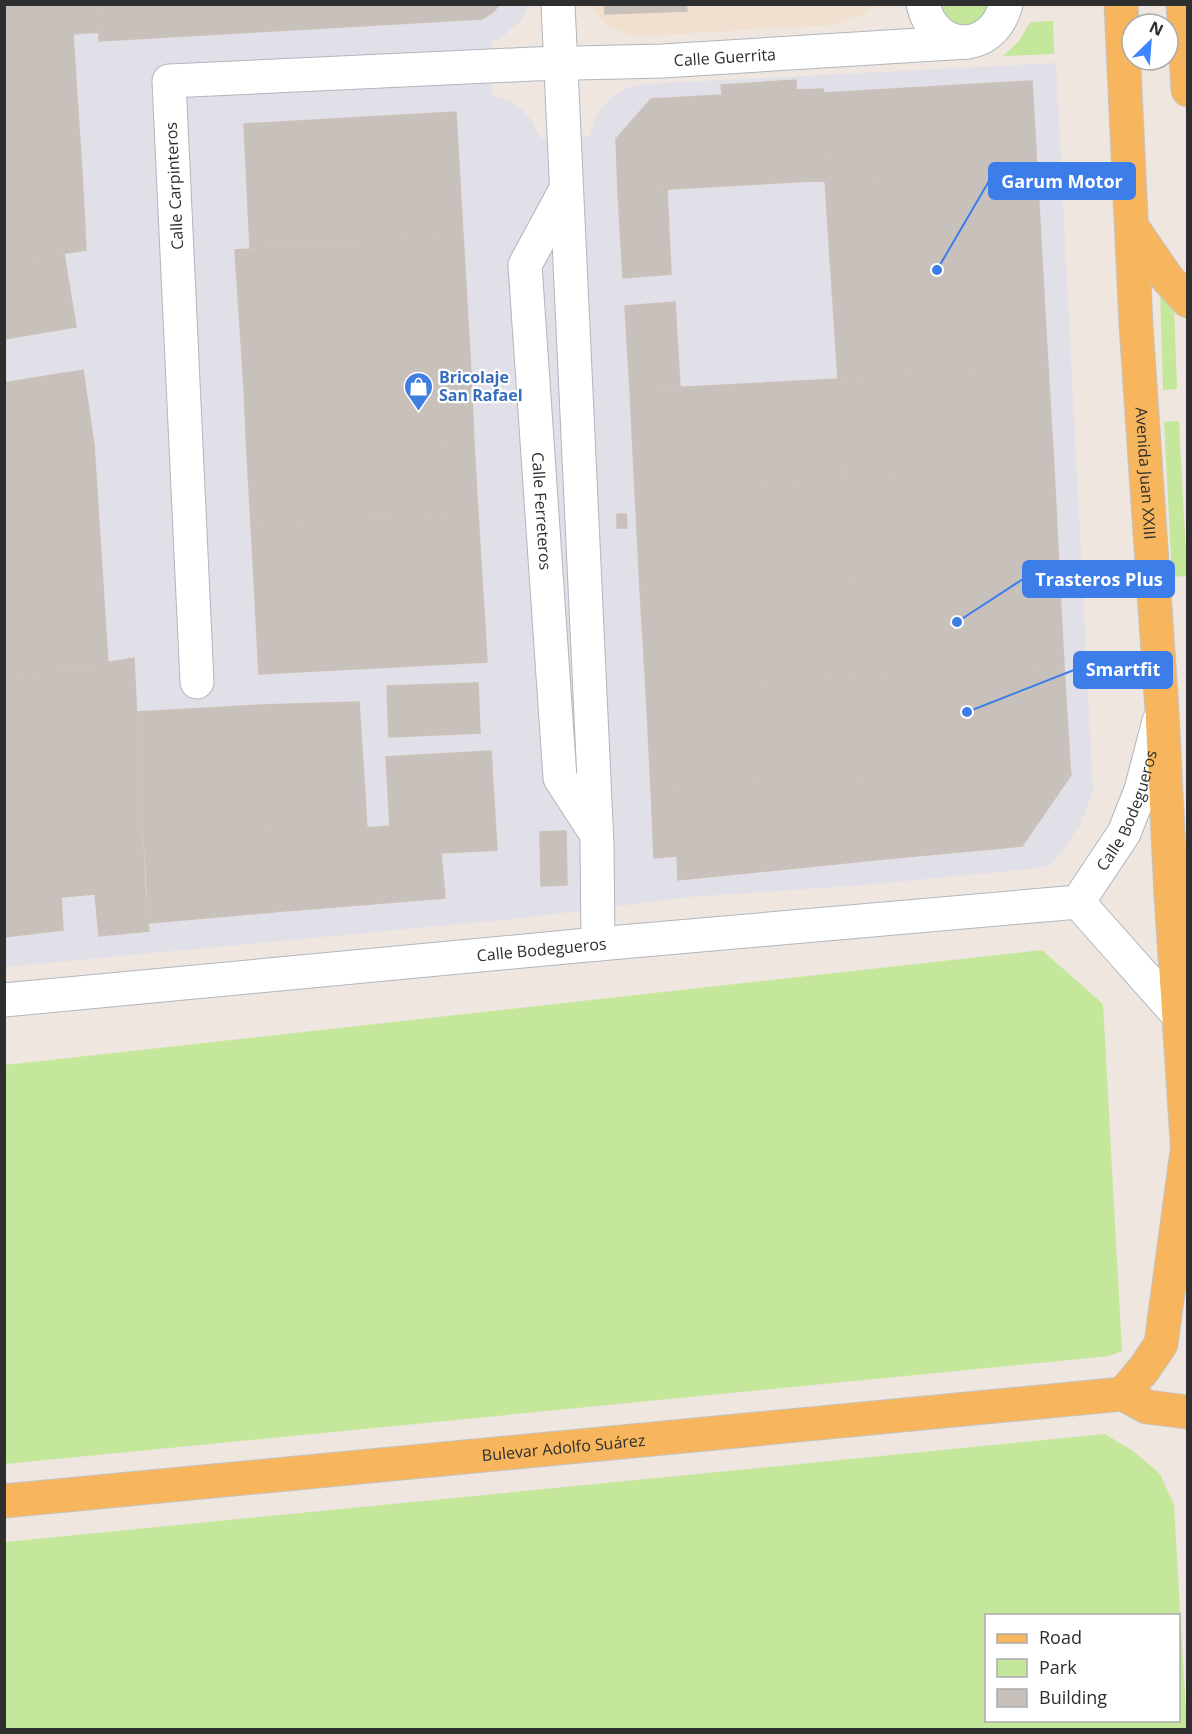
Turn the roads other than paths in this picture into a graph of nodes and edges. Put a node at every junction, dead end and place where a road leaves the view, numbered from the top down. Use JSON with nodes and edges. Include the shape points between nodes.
{"nodes":[{"id":1,"x":558,"y":4,"type":"edge"},
{"id":2,"x":921,"y":4,"type":"edge"},
{"id":3,"x":1006,"y":4,"type":"edge"},
{"id":4,"x":1121,"y":4,"type":"edge"},
{"id":5,"x":1184,"y":4,"type":"edge"},
{"id":6,"x":968,"y":42,"type":"junction"},
{"id":7,"x":889,"y":45,"type":"junction"},
{"id":8,"x":561,"y":63,"type":"junction"},
{"id":9,"x":1188,"y":90,"type":"edge"},
{"id":10,"x":566,"y":189,"type":"junction"},
{"id":11,"x":1132,"y":227,"type":"junction"},
{"id":12,"x":1188,"y":302,"type":"edge"},
{"id":13,"x":197,"y":682,"type":"dead end"},
{"id":14,"x":1162,"y":711,"type":"junction"},
{"id":15,"x":596,"y":834,"type":"junction"},
{"id":16,"x":1078,"y":902,"type":"junction"},
{"id":17,"x":598,"y":944,"type":"junction"},
{"id":18,"x":4,"y":1000,"type":"edge"},
{"id":19,"x":1180,"y":1017,"type":"junction"},
{"id":20,"x":1187,"y":1151,"type":"edge"},
{"id":21,"x":1188,"y":1156,"type":"edge"},
{"id":22,"x":1123,"y":1394,"type":"junction"},
{"id":23,"x":1188,"y":1412,"type":"edge"},
{"id":24,"x":4,"y":1502,"type":"edge"}],
"edges":[{"from":1,"to":8,"type":"street"},
{"from":2,"to":6,"type":"street","via":[[934,29],[945,37]]},
{"from":2,"to":7,"type":"street"},
{"from":3,"to":6,"type":"street","via":[[993,31]]},
{"from":4,"to":11,"type":"main road","name":"Avenida Juan XXIII"},
{"from":5,"to":9,"type":"main road"},
{"from":6,"to":7,"type":"street","name":"Calle Guerrita"},
{"from":7,"to":8,"type":"street","name":"Calle Guerrita","via":[[663,61]]},
{"from":8,"to":10,"type":"street"},
{"from":8,"to":13,"type":"street","name":"Calle Carpinteros","via":[[170,81]]},
{"from":10,"to":15,"type":"street"},
{"from":10,"to":15,"type":"street","name":"Calle Ferreteros","via":[[525,265],[560,778]]},
{"from":11,"to":12,"type":"main road"},
{"from":11,"to":14,"type":"main road","name":"Avenida Juan XXIII"},
{"from":14,"to":16,"type":"street","name":"Calle Bodegueros","via":[[1141,790],[1124,833]]},
{"from":14,"to":19,"type":"main road","name":"Avenida Juan XXIII"},
{"from":15,"to":17,"type":"street"},
{"from":16,"to":17,"type":"street","name":"Calle Bodegueros"},
{"from":16,"to":19,"type":"street"},
{"from":17,"to":18,"type":"street","name":"Calle Bodegueros"},
{"from":19,"to":20,"type":"main road","name":"Avenida Juan XXIII"},
{"from":20,"to":21,"type":"main road","name":"Avenida Juan XXIII"},
{"from":20,"to":22,"type":"main road","via":[[1161,1344]]},
{"from":22,"to":23,"type":"main road","via":[[1147,1407]]},
{"from":22,"to":24,"type":"main road","name":"Bulevar Adolfo Suárez"}]}
